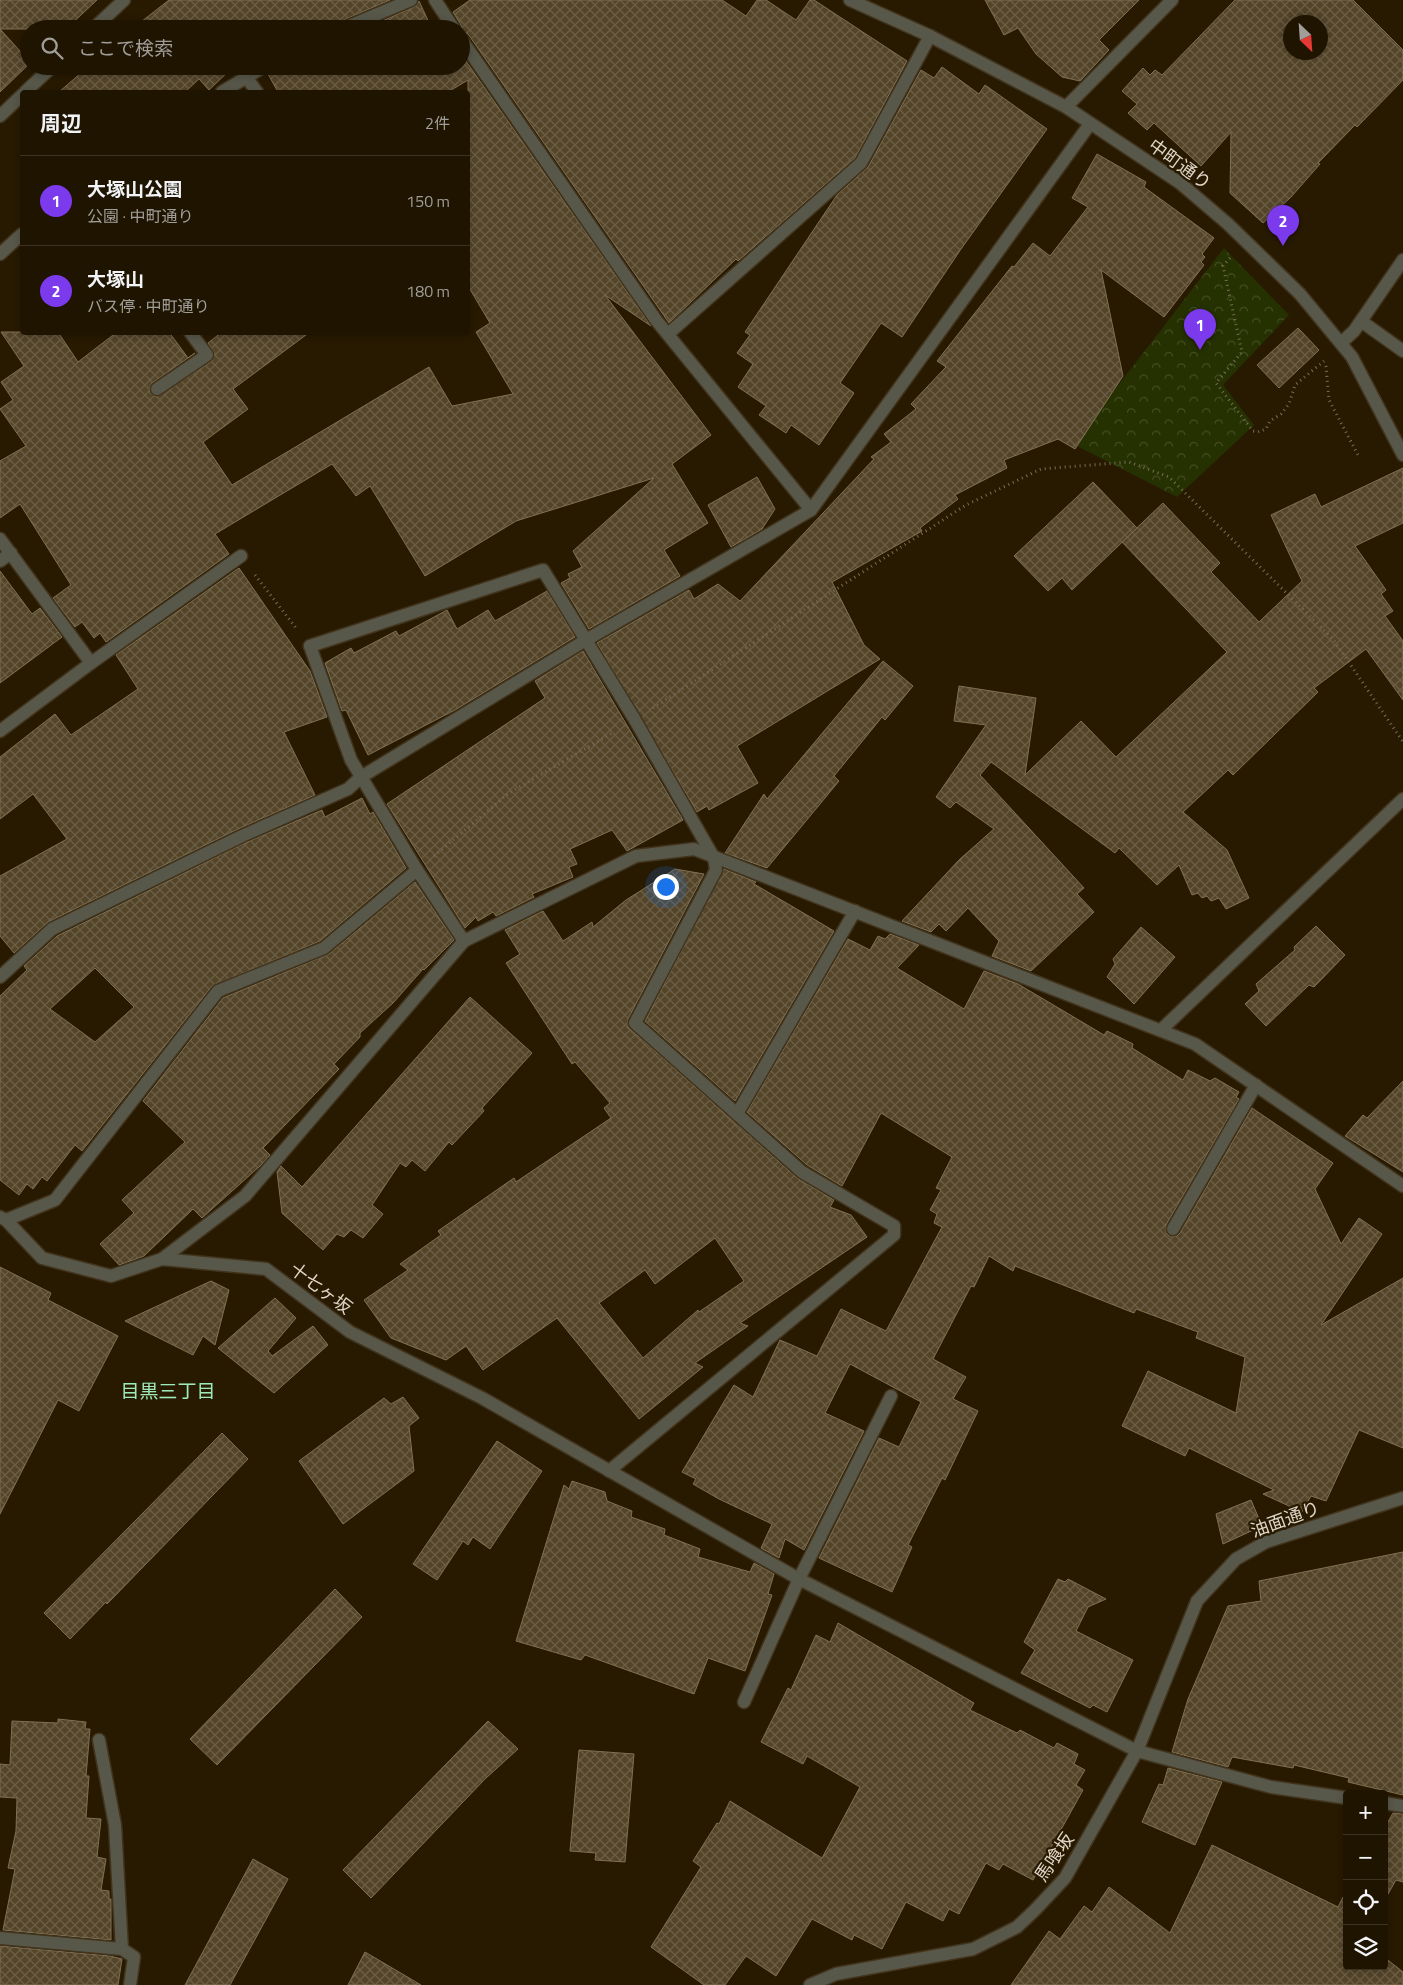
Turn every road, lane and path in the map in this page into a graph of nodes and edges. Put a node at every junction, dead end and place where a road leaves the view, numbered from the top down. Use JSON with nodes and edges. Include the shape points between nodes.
{"nodes":[{"id":1,"x":124,"y":0,"type":"edge"},
{"id":2,"x":411,"y":0,"type":"edge"},
{"id":3,"x":434,"y":0,"type":"edge"},
{"id":4,"x":850,"y":0,"type":"edge"},
{"id":5,"x":1172,"y":0,"type":"edge"},
{"id":6,"x":103,"y":20,"type":"edge"},
{"id":7,"x":363,"y":20,"type":"edge"},
{"id":8,"x":448,"y":20,"type":"edge"},
{"id":9,"x":930,"y":36,"type":"junction"},
{"id":10,"x":470,"y":51,"type":"edge"},
{"id":11,"x":44,"y":75,"type":"edge"},
{"id":12,"x":249,"y":75,"type":"edge"},
{"id":13,"x":246,"y":77,"type":"junction"},
{"id":14,"x":28,"y":90,"type":"edge"},
{"id":15,"x":225,"y":90,"type":"edge"},
{"id":16,"x":255,"y":90,"type":"edge"},
{"id":17,"x":20,"y":97,"type":"edge"},
{"id":18,"x":1066,"y":107,"type":"junction"},
{"id":19,"x":0,"y":116,"type":"edge"},
{"id":20,"x":1090,"y":124,"type":"junction"},
{"id":21,"x":20,"y":236,"type":"edge"},
{"id":22,"x":1246,"y":241,"type":"junction"},
{"id":23,"x":0,"y":254,"type":"edge"},
{"id":24,"x":1403,"y":260,"type":"edge"},
{"id":25,"x":1361,"y":321,"type":"junction"},
{"id":26,"x":668,"y":334,"type":"junction"},
{"id":27,"x":192,"y":335,"type":"edge"},
{"id":28,"x":1342,"y":344,"type":"junction"},
{"id":29,"x":1403,"y":351,"type":"edge"},
{"id":30,"x":1325,"y":360,"type":"junction"},
{"id":31,"x":157,"y":389,"type":"dead end"},
{"id":32,"x":1403,"y":455,"type":"edge"},
{"id":33,"x":1358,"y":456,"type":"dead end"},
{"id":34,"x":811,"y":510,"type":"junction"},
{"id":35,"x":0,"y":539,"type":"edge"},
{"id":36,"x":11,"y":553,"type":"junction"},
{"id":37,"x":241,"y":556,"type":"joint"},
{"id":38,"x":0,"y":561,"type":"edge"},
{"id":39,"x":586,"y":640,"type":"junction"},
{"id":40,"x":310,"y":646,"type":"junction"},
{"id":41,"x":90,"y":663,"type":"junction"},
{"id":42,"x":635,"y":720,"type":"junction"},
{"id":43,"x":0,"y":731,"type":"edge"},
{"id":44,"x":1403,"y":742,"type":"edge"},
{"id":45,"x":361,"y":777,"type":"junction"},
{"id":46,"x":1403,"y":799,"type":"edge"},
{"id":47,"x":714,"y":858,"type":"junction"},
{"id":48,"x":417,"y":870,"type":"junction"},
{"id":49,"x":855,"y":911,"type":"junction"},
{"id":50,"x":464,"y":941,"type":"junction"},
{"id":51,"x":0,"y":977,"type":"edge"},
{"id":52,"x":1162,"y":1030,"type":"junction"},
{"id":53,"x":1256,"y":1085,"type":"junction"},
{"id":54,"x":737,"y":1114,"type":"junction"},
{"id":55,"x":1403,"y":1186,"type":"edge"},
{"id":56,"x":3,"y":1219,"type":"edge"},
{"id":57,"x":1173,"y":1229,"type":"dead end"},
{"id":58,"x":162,"y":1260,"type":"junction"},
{"id":59,"x":891,"y":1396,"type":"dead end"},
{"id":60,"x":609,"y":1471,"type":"junction"},
{"id":61,"x":1403,"y":1498,"type":"edge"},
{"id":62,"x":799,"y":1580,"type":"junction"},
{"id":63,"x":1197,"y":1601,"type":"joint"},
{"id":64,"x":744,"y":1702,"type":"dead end"},
{"id":65,"x":99,"y":1740,"type":"dead end"},
{"id":66,"x":1138,"y":1751,"type":"junction"},
{"id":67,"x":1343,"y":1797,"type":"edge"},
{"id":68,"x":1388,"y":1804,"type":"edge"},
{"id":69,"x":1403,"y":1806,"type":"edge"},
{"id":70,"x":0,"y":1938,"type":"edge"},
{"id":71,"x":122,"y":1949,"type":"junction"},
{"id":72,"x":130,"y":1985,"type":"edge"},
{"id":73,"x":810,"y":1985,"type":"edge"}],
"edges":[{"from":1,"to":6,"type":"street"},
{"from":2,"to":7,"type":"street"},
{"from":3,"to":8,"type":"street"},
{"from":4,"to":9,"type":"street","name":"中町通り"},
{"from":5,"to":18,"type":"street"},
{"from":9,"to":18,"type":"street","name":"中町通り"},
{"from":9,"to":26,"type":"street","via":[[861,163]]},
{"from":10,"to":26,"type":"street"},
{"from":11,"to":14,"type":"street"},
{"from":12,"to":13,"type":"street"},
{"from":13,"to":15,"type":"street"},
{"from":13,"to":16,"type":"street"},
{"from":17,"to":19,"type":"street"},
{"from":18,"to":20,"type":"street","name":"中町通り"},
{"from":20,"to":22,"type":"street","name":"中町通り","via":[[1180,182]]},
{"from":20,"to":34,"type":"street"},
{"from":21,"to":23,"type":"street"},
{"from":22,"to":28,"type":"street","name":"中町通り","via":[[1300,294]]},
{"from":22,"to":30,"type":"path","via":[[1223,266],[1242,352],[1216,383],[1253,431],[1258,432],[1266,429],[1270,420],[1285,409],[1295,385]]},
{"from":24,"to":25,"type":"street"},
{"from":25,"to":28,"type":"street"},
{"from":25,"to":29,"type":"street"},
{"from":26,"to":34,"type":"street"},
{"from":27,"to":31,"type":"street","via":[[207,355]]},
{"from":28,"to":30,"type":"path"},
{"from":28,"to":32,"type":"street","name":"中町通り","via":[[1352,357]]},
{"from":30,"to":33,"type":"path","via":[[1328,400]]},
{"from":34,"to":39,"type":"street"},
{"from":35,"to":36,"type":"street"},
{"from":36,"to":38,"type":"street"},
{"from":36,"to":41,"type":"street"},
{"from":37,"to":40,"type":"path"},
{"from":37,"to":41,"type":"street"},
{"from":39,"to":40,"type":"street","via":[[543,570]]},
{"from":39,"to":42,"type":"street"},
{"from":39,"to":45,"type":"street"},
{"from":40,"to":45,"type":"street","via":[[351,760]]},
{"from":41,"to":43,"type":"street"},
{"from":42,"to":44,"type":"path","via":[[966,505],[1041,469],[1129,462],[1169,477],[1333,639]]},
{"from":42,"to":47,"type":"street"},
{"from":42,"to":48,"type":"path","via":[[509,792]]},
{"from":45,"to":48,"type":"street"},
{"from":45,"to":51,"type":"street","via":[[348,789],[242,836],[52,929]]},
{"from":46,"to":52,"type":"street"},
{"from":47,"to":49,"type":"street"},
{"from":47,"to":50,"type":"street","via":[[694,849],[636,856]]},
{"from":47,"to":54,"type":"street","via":[[716,870],[635,1023]]},
{"from":48,"to":50,"type":"street"},
{"from":48,"to":56,"type":"street","via":[[324,948],[218,990],[55,1200]]},
{"from":49,"to":52,"type":"street"},
{"from":49,"to":54,"type":"street"},
{"from":50,"to":58,"type":"street","via":[[245,1196]]},
{"from":52,"to":53,"type":"street","via":[[1195,1044]]},
{"from":53,"to":55,"type":"street"},
{"from":53,"to":57,"type":"street"},
{"from":54,"to":60,"type":"street","via":[[802,1172],[894,1226],[894,1235]]},
{"from":56,"to":58,"type":"street","name":"十七ヶ坂","via":[[42,1258],[102,1274],[111,1276]]},
{"from":58,"to":60,"type":"street","name":"十七ヶ坂","via":[[266,1269],[350,1332],[482,1398]]},
{"from":59,"to":62,"type":"street"},
{"from":60,"to":62,"type":"street","name":"十七ヶ坂"},
{"from":61,"to":63,"type":"street","name":"油面通り","via":[[1266,1542],[1236,1559]]},
{"from":62,"to":64,"type":"street"},
{"from":62,"to":66,"type":"street","name":"十七ヶ坂"},
{"from":63,"to":66,"type":"street","name":"馬喰坂"},
{"from":65,"to":71,"type":"street","via":[[115,1825]]},
{"from":66,"to":67,"type":"street","name":"十七ヶ坂","via":[[1271,1787]]},
{"from":66,"to":73,"type":"street","name":"馬喰坂","via":[[1066,1878],[1017,1927],[973,1949],[836,1974]]},
{"from":68,"to":69,"type":"street"},
{"from":70,"to":71,"type":"street"},
{"from":71,"to":72,"type":"street","via":[[134,1957]]}]}
